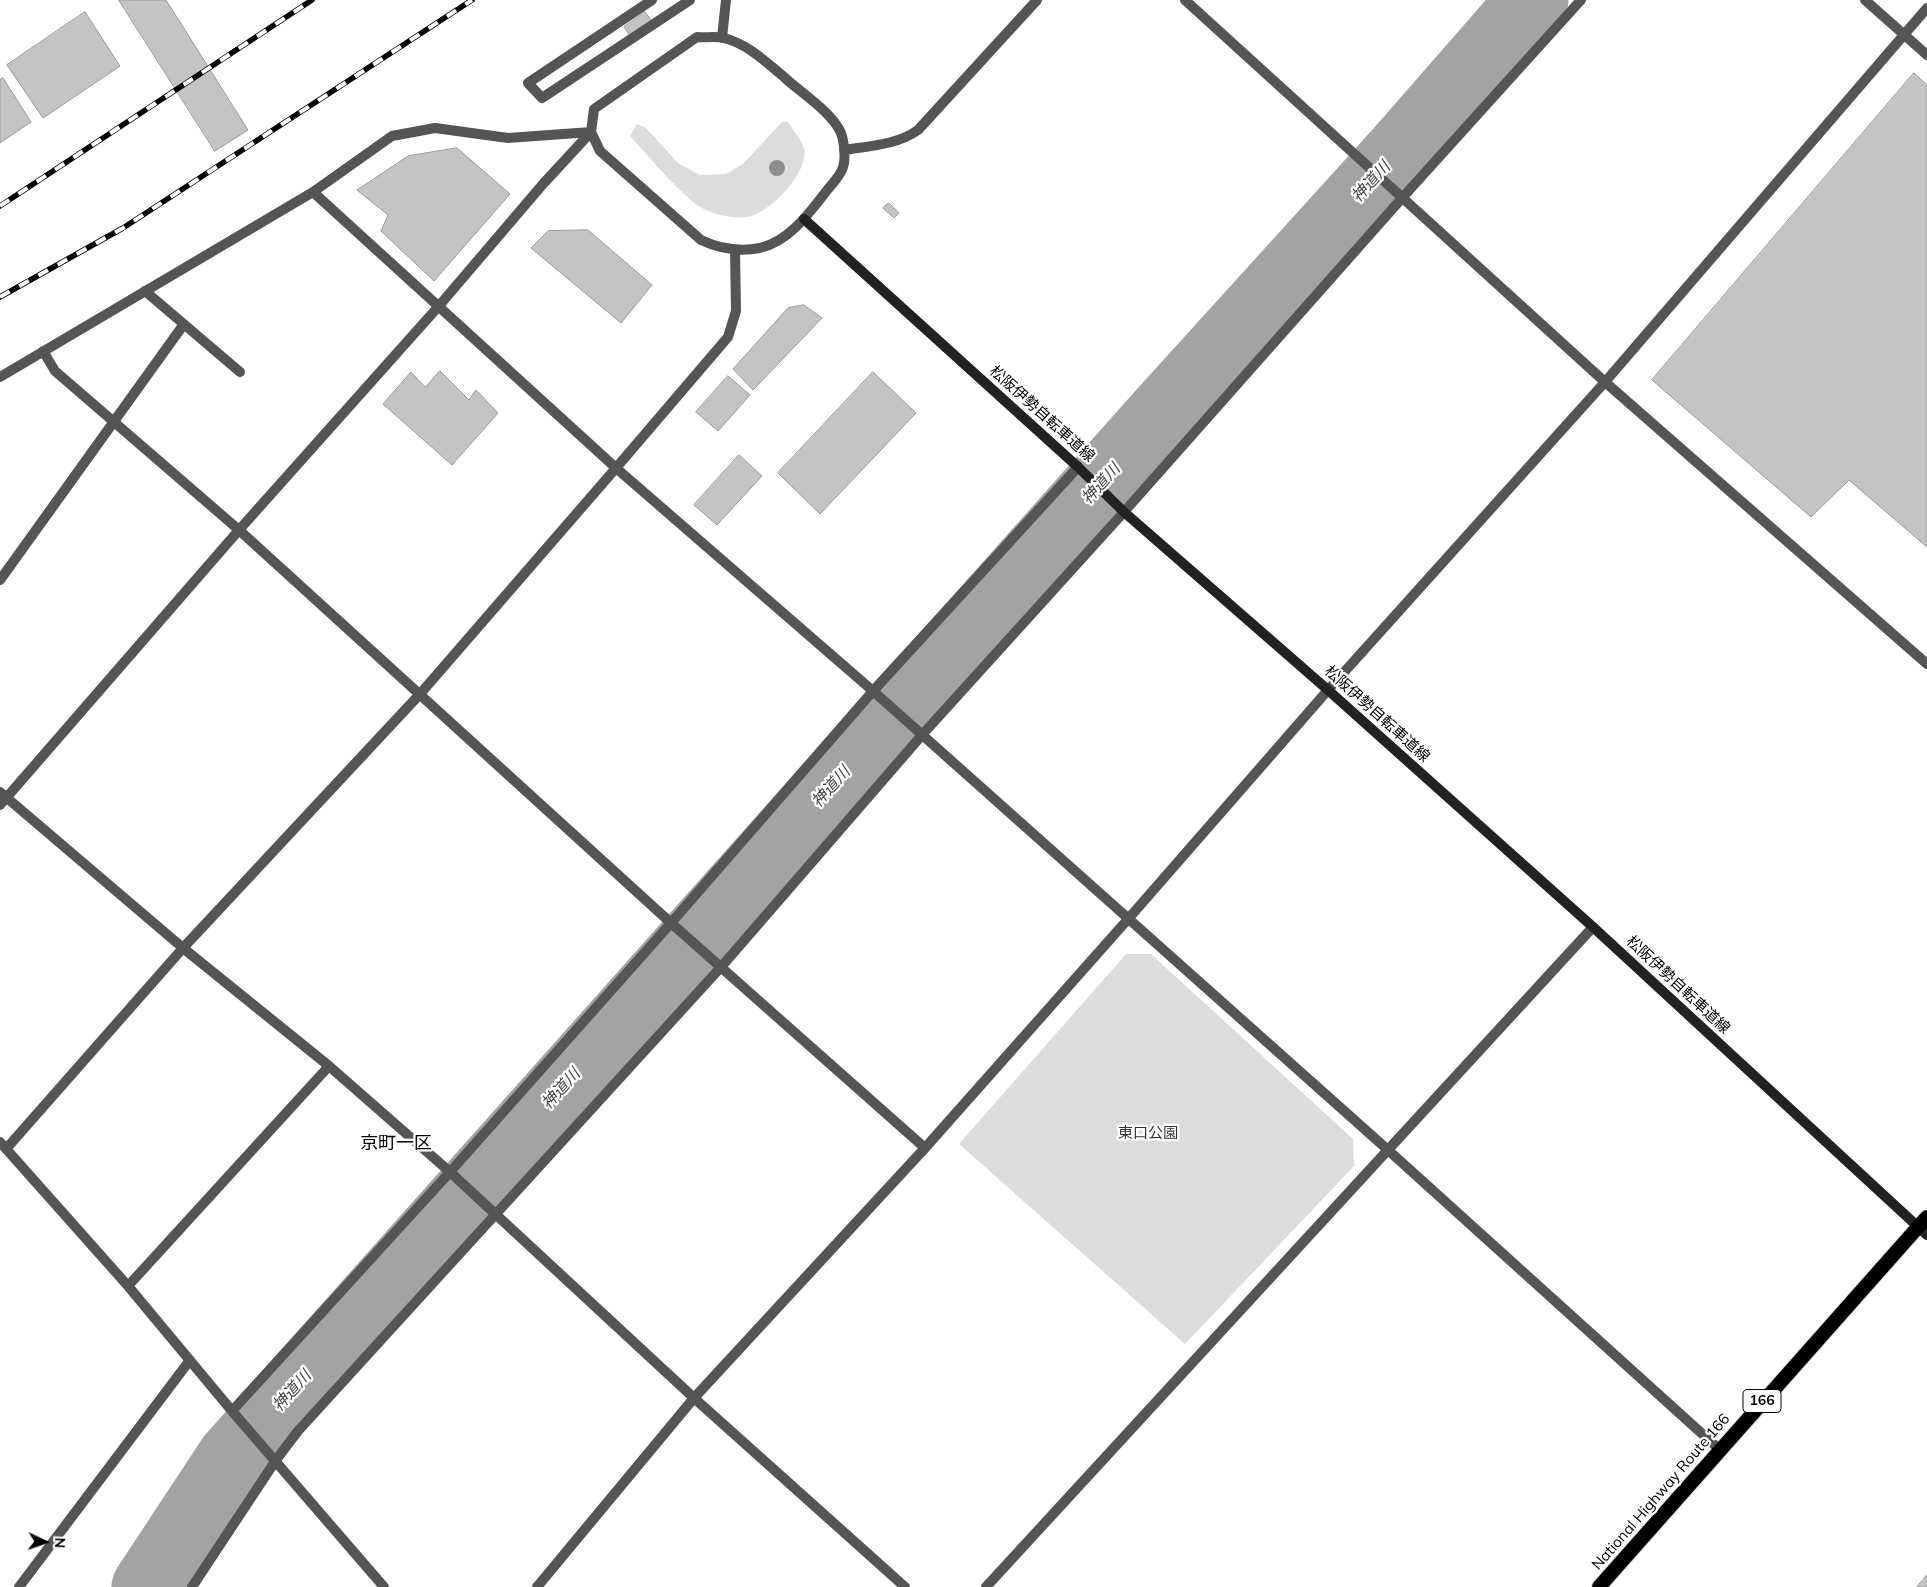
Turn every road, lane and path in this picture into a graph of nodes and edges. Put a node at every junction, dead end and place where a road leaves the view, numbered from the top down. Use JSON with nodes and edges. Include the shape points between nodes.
{"nodes":[{"id":1,"x":652,"y":0,"type":"edge"},
{"id":2,"x":690,"y":0,"type":"edge"},
{"id":3,"x":726,"y":0,"type":"edge"},
{"id":4,"x":1037,"y":0,"type":"edge"},
{"id":5,"x":1185,"y":0,"type":"edge"},
{"id":6,"x":1581,"y":0,"type":"edge"},
{"id":7,"x":1865,"y":0,"type":"edge"},
{"id":8,"x":1927,"y":8,"type":"edge"},
{"id":9,"x":1903,"y":34,"type":"junction"},
{"id":10,"x":722,"y":38,"type":"junction"},
{"id":11,"x":1927,"y":56,"type":"edge"},
{"id":12,"x":591,"y":132,"type":"junction"},
{"id":13,"x":844,"y":150,"type":"junction"},
{"id":14,"x":312,"y":192,"type":"junction"},
{"id":15,"x":1400,"y":194,"type":"junction"},
{"id":16,"x":804,"y":219,"type":"junction"},
{"id":17,"x":735,"y":250,"type":"junction"},
{"id":18,"x":145,"y":291,"type":"junction"},
{"id":19,"x":438,"y":307,"type":"junction"},
{"id":20,"x":184,"y":324,"type":"junction"},
{"id":21,"x":43,"y":351,"type":"junction"},
{"id":22,"x":240,"y":372,"type":"dead end"},
{"id":23,"x":0,"y":378,"type":"edge"},
{"id":24,"x":1605,"y":382,"type":"junction"},
{"id":25,"x":114,"y":422,"type":"junction"},
{"id":26,"x":1078,"y":467,"type":"junction"},
{"id":27,"x":616,"y":468,"type":"junction"},
{"id":28,"x":1124,"y":512,"type":"junction"},
{"id":29,"x":239,"y":530,"type":"junction"},
{"id":30,"x":0,"y":580,"type":"edge"},
{"id":31,"x":1927,"y":664,"type":"edge"},
{"id":32,"x":1328,"y":690,"type":"junction"},
{"id":33,"x":873,"y":691,"type":"junction"},
{"id":34,"x":420,"y":694,"type":"junction"},
{"id":35,"x":922,"y":735,"type":"junction"},
{"id":36,"x":2,"y":798,"type":"edge"},
{"id":37,"x":1129,"y":918,"type":"junction"},
{"id":38,"x":672,"y":923,"type":"junction"},
{"id":39,"x":1593,"y":927,"type":"junction"},
{"id":40,"x":183,"y":948,"type":"junction"},
{"id":41,"x":722,"y":966,"type":"junction"},
{"id":42,"x":328,"y":1066,"type":"junction"},
{"id":43,"x":3,"y":1146,"type":"edge"},
{"id":44,"x":925,"y":1148,"type":"junction"},
{"id":45,"x":1388,"y":1150,"type":"junction"},
{"id":46,"x":451,"y":1173,"type":"junction"},
{"id":47,"x":494,"y":1213,"type":"junction"},
{"id":48,"x":1924,"y":1226,"type":"edge"},
{"id":49,"x":128,"y":1286,"type":"junction"},
{"id":50,"x":190,"y":1360,"type":"junction"},
{"id":51,"x":694,"y":1398,"type":"junction"},
{"id":52,"x":233,"y":1412,"type":"junction"},
{"id":53,"x":1719,"y":1449,"type":"junction"},
{"id":54,"x":275,"y":1459,"type":"junction"},
{"id":55,"x":19,"y":1587,"type":"edge"},
{"id":56,"x":192,"y":1587,"type":"edge"},
{"id":57,"x":384,"y":1587,"type":"edge"},
{"id":58,"x":537,"y":1587,"type":"edge"},
{"id":59,"x":905,"y":1587,"type":"edge"},
{"id":60,"x":986,"y":1587,"type":"edge"},
{"id":61,"x":1598,"y":1587,"type":"edge"}],
"edges":[{"from":1,"to":2,"type":"street","via":[[528,84],[542,98]]},
{"from":3,"to":10,"type":"street"},
{"from":4,"to":13,"type":"street","via":[[918,130],[907,138]]},
{"from":5,"to":15,"type":"street"},
{"from":6,"to":15,"type":"street"},
{"from":7,"to":9,"type":"street"},
{"from":8,"to":9,"type":"street"},
{"from":9,"to":11,"type":"street"},
{"from":9,"to":24,"type":"street"},
{"from":10,"to":12,"type":"street","via":[[698,37],[594,109]]},
{"from":10,"to":13,"type":"street","via":[[743,45],[759,56],[832,119],[841,134]]},
{"from":12,"to":14,"type":"street","via":[[508,138],[435,128],[392,136]]},
{"from":12,"to":17,"type":"street","via":[[600,151],[617,168],[701,240]]},
{"from":12,"to":19,"type":"street"},
{"from":13,"to":16,"type":"street","via":[[843,168]]},
{"from":14,"to":18,"type":"street"},
{"from":14,"to":19,"type":"street"},
{"from":15,"to":24,"type":"street"},
{"from":15,"to":28,"type":"street"},
{"from":16,"to":17,"type":"street","via":[[783,238],[761,248]]},
{"from":16,"to":26,"type":"main road","name":"松阪伊勢自転車道線"},
{"from":17,"to":27,"type":"street","via":[[736,311],[728,337]]},
{"from":18,"to":20,"type":"street"},
{"from":18,"to":21,"type":"street"},
{"from":19,"to":27,"type":"street"},
{"from":19,"to":29,"type":"street"},
{"from":20,"to":22,"type":"street"},
{"from":20,"to":25,"type":"street"},
{"from":21,"to":23,"type":"street"},
{"from":21,"to":25,"type":"street","via":[[54,371]]},
{"from":24,"to":31,"type":"street"},
{"from":24,"to":32,"type":"street"},
{"from":25,"to":29,"type":"street"},
{"from":25,"to":30,"type":"street"},
{"from":26,"to":28,"type":"main road","name":"松阪伊勢自転車道線"},
{"from":26,"to":33,"type":"street"},
{"from":27,"to":33,"type":"street"},
{"from":27,"to":34,"type":"street"},
{"from":28,"to":32,"type":"main road","name":"松阪伊勢自転車道線"},
{"from":28,"to":35,"type":"street"},
{"from":29,"to":34,"type":"street"},
{"from":29,"to":36,"type":"street"},
{"from":32,"to":37,"type":"street"},
{"from":32,"to":39,"type":"main road","name":"松阪伊勢自転車道線"},
{"from":33,"to":35,"type":"street"},
{"from":33,"to":38,"type":"street"},
{"from":34,"to":38,"type":"street"},
{"from":34,"to":40,"type":"street"},
{"from":35,"to":37,"type":"street"},
{"from":35,"to":41,"type":"street"},
{"from":36,"to":40,"type":"street"},
{"from":37,"to":44,"type":"street"},
{"from":37,"to":45,"type":"street"},
{"from":38,"to":41,"type":"street"},
{"from":38,"to":46,"type":"street"},
{"from":39,"to":45,"type":"street"},
{"from":39,"to":48,"type":"main road","name":"松阪伊勢自転車道線"},
{"from":40,"to":42,"type":"street"},
{"from":40,"to":43,"type":"street"},
{"from":41,"to":44,"type":"street"},
{"from":41,"to":47,"type":"street"},
{"from":42,"to":46,"type":"street"},
{"from":42,"to":49,"type":"street"},
{"from":43,"to":49,"type":"street"},
{"from":44,"to":51,"type":"street"},
{"from":45,"to":53,"type":"street"},
{"from":45,"to":60,"type":"street"},
{"from":46,"to":47,"type":"street"},
{"from":46,"to":52,"type":"street"},
{"from":47,"to":51,"type":"street"},
{"from":47,"to":54,"type":"street"},
{"from":48,"to":53,"type":"highway","name":"National Highway Route 166","number":"166"},
{"from":49,"to":50,"type":"street"},
{"from":50,"to":52,"type":"street"},
{"from":50,"to":55,"type":"street"},
{"from":51,"to":58,"type":"street"},
{"from":51,"to":59,"type":"street"},
{"from":52,"to":54,"type":"street"},
{"from":53,"to":61,"type":"highway","name":"National Highway Route 166","number":"166"},
{"from":54,"to":56,"type":"street"},
{"from":54,"to":57,"type":"street"}]}
